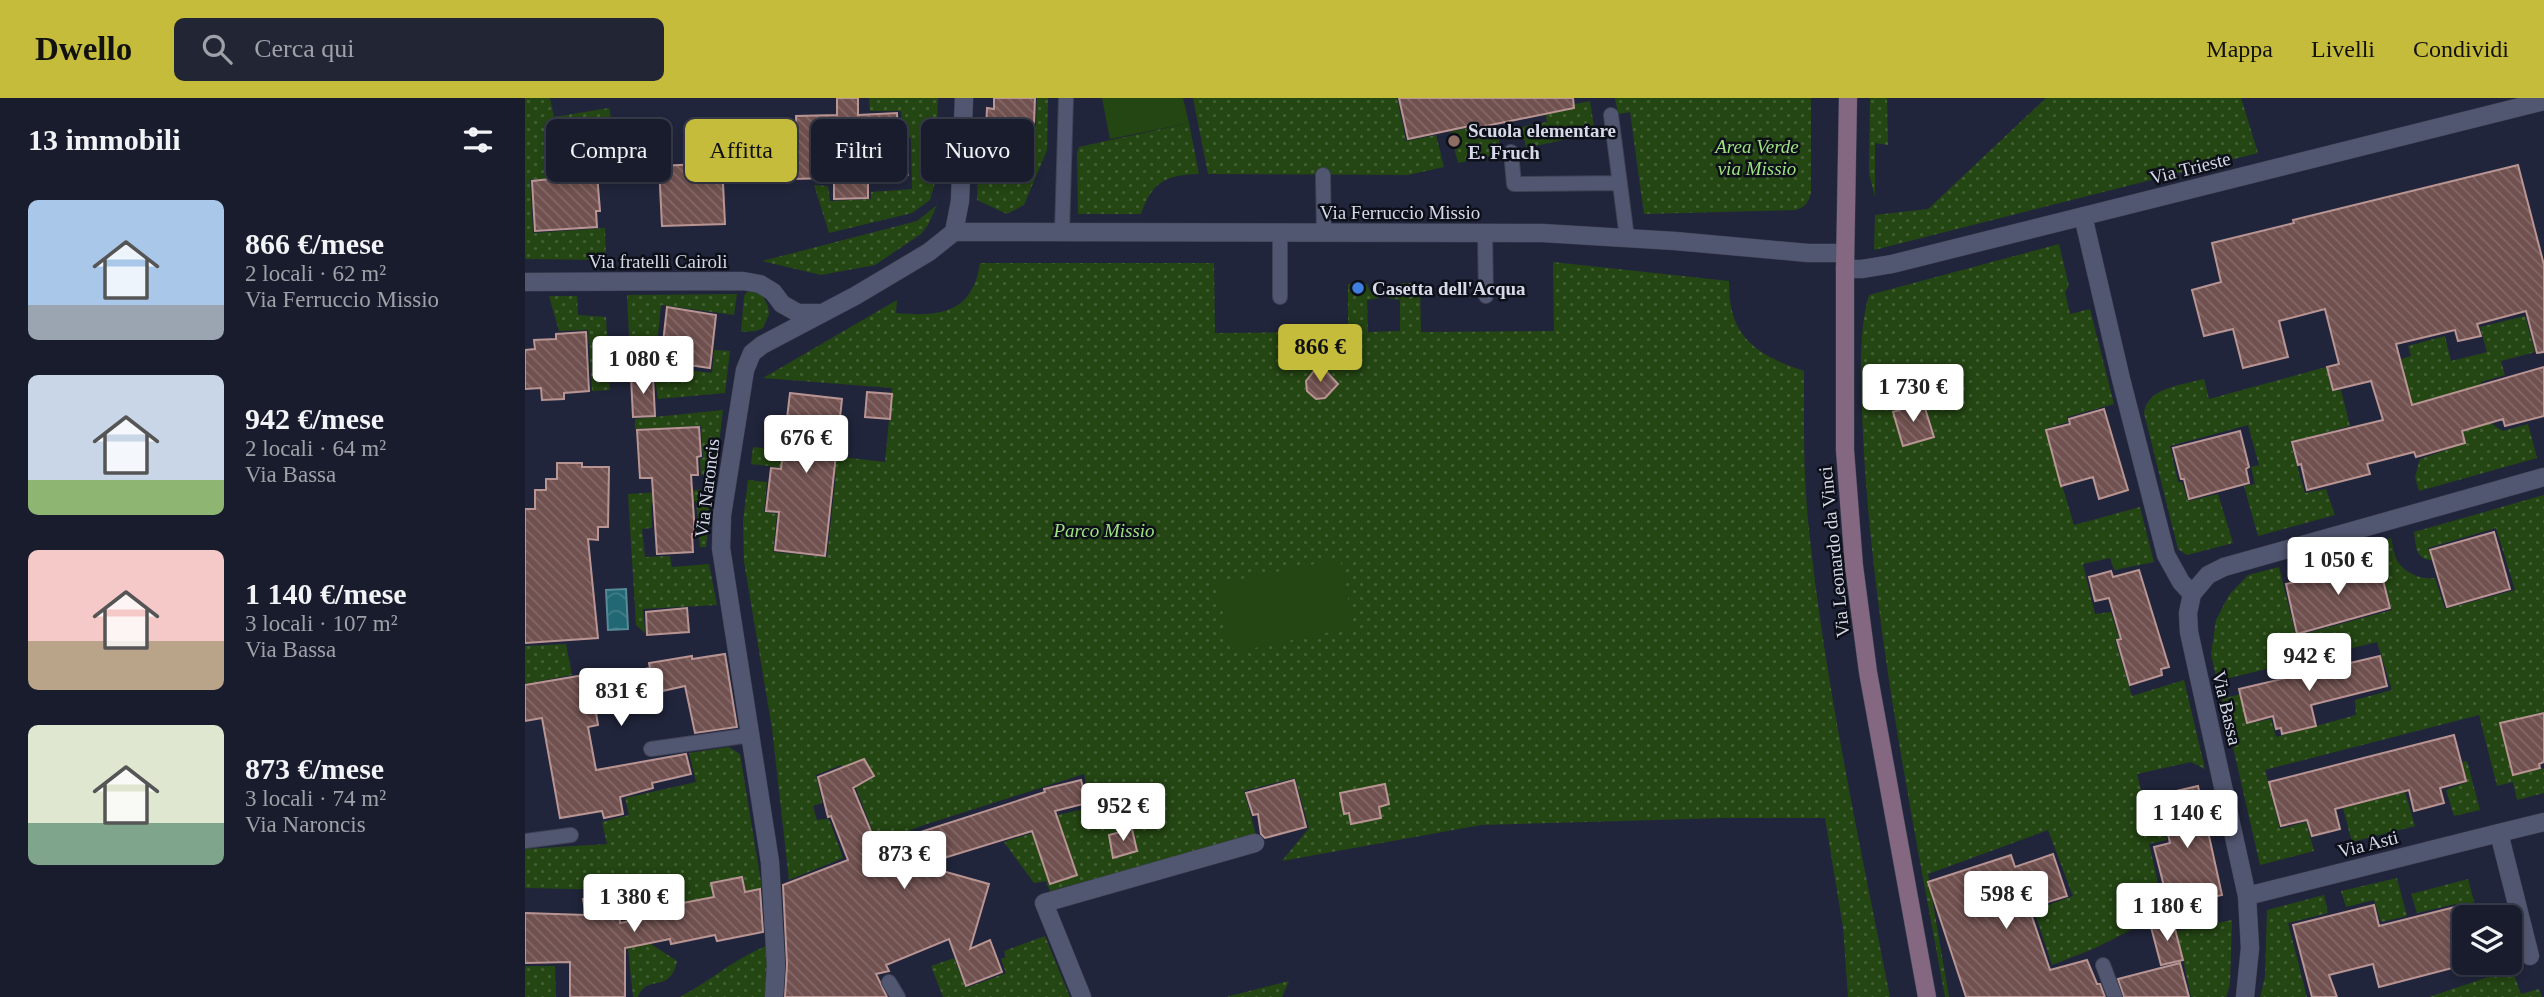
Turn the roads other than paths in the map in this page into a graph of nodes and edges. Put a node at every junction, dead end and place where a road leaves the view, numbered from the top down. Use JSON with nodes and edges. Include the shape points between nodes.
{"nodes":[{"id":1,"x":964,"y":98,"type":"edge"},
{"id":2,"x":1066,"y":98,"type":"edge"},
{"id":3,"x":1848,"y":98,"type":"edge"},
{"id":4,"x":2544,"y":101,"type":"edge"},
{"id":5,"x":1611,"y":115,"type":"dead end"},
{"id":6,"x":1511,"y":152,"type":"dead end"},
{"id":7,"x":1323,"y":174,"type":"dead end"},
{"id":8,"x":1620,"y":183,"type":"junction"},
{"id":9,"x":2083,"y":216,"type":"junction"},
{"id":10,"x":954,"y":232,"type":"junction"},
{"id":11,"x":1062,"y":232,"type":"junction"},
{"id":12,"x":1280,"y":233,"type":"junction"},
{"id":13,"x":1324,"y":233,"type":"junction"},
{"id":14,"x":1485,"y":233,"type":"junction"},
{"id":15,"x":1627,"y":237,"type":"junction"},
{"id":16,"x":1845,"y":261,"type":"junction"},
{"id":17,"x":525,"y":282,"type":"edge"},
{"id":18,"x":1280,"y":296,"type":"dead end"},
{"id":19,"x":1486,"y":296,"type":"dead end"},
{"id":20,"x":782,"y":304,"type":"junction"},
{"id":21,"x":821,"y":313,"type":"junction"},
{"id":22,"x":762,"y":345,"type":"junction"},
{"id":23,"x":2544,"y":477,"type":"edge"},
{"id":24,"x":2192,"y":594,"type":"junction"},
{"id":25,"x":751,"y":735,"type":"junction"},
{"id":26,"x":651,"y":748,"type":"dead end"},
{"id":27,"x":2544,"y":821,"type":"edge"},
{"id":28,"x":2500,"y":833,"type":"junction"},
{"id":29,"x":571,"y":835,"type":"dead end"},
{"id":30,"x":525,"y":841,"type":"edge"},
{"id":31,"x":1255,"y":843,"type":"dead end"},
{"id":32,"x":2247,"y":896,"type":"junction"},
{"id":33,"x":2530,"y":956,"type":"dead end"},
{"id":34,"x":2103,"y":965,"type":"dead end"},
{"id":35,"x":889,"y":982,"type":"dead end"},
{"id":36,"x":774,"y":997,"type":"edge"},
{"id":37,"x":898,"y":997,"type":"edge"},
{"id":38,"x":1082,"y":997,"type":"edge"},
{"id":39,"x":1927,"y":997,"type":"edge"},
{"id":40,"x":2115,"y":997,"type":"edge"},
{"id":41,"x":2245,"y":997,"type":"edge"}],
"edges":[{"from":1,"to":10,"type":"street","via":[[960,201]]},
{"from":2,"to":11,"type":"lane"},
{"from":3,"to":16,"type":"street","name":"Via Leonardo da Vinci"},
{"from":4,"to":9,"type":"street","name":"Via Trieste"},
{"from":5,"to":8,"type":"lane"},
{"from":6,"to":8,"type":"lane","via":[[1514,184]]},
{"from":7,"to":13,"type":"lane"},
{"from":8,"to":15,"type":"lane"},
{"from":9,"to":16,"type":"street","name":"Via Trieste","via":[[1892,264],[1862,269]]},
{"from":9,"to":24,"type":"street","via":[[2166,555]]},
{"from":10,"to":11,"type":"street","name":"Via Ferruccio Missio"},
{"from":10,"to":21,"type":"street","via":[[929,252]]},
{"from":11,"to":12,"type":"street","name":"Via Ferruccio Missio"},
{"from":12,"to":13,"type":"street","name":"Via Ferruccio Missio"},
{"from":12,"to":18,"type":"lane"},
{"from":13,"to":14,"type":"street","name":"Via Ferruccio Missio"},
{"from":14,"to":15,"type":"street","name":"Via Ferruccio Missio"},
{"from":14,"to":19,"type":"lane"},
{"from":15,"to":16,"type":"street","name":"Via Ferruccio Missio","via":[[1808,253]]},
{"from":16,"to":39,"type":"street","name":"Via Leonardo da Vinci","via":[[1845,450],[1854,566],[1868,672]]},
{"from":17,"to":20,"type":"street","name":"Via fratelli Cairoli","via":[[743,281],[760,284]]},
{"from":20,"to":21,"type":"street","name":"Via fratelli Cairoli","via":[[798,313]]},
{"from":20,"to":22,"type":"street","via":[[782,318]]},
{"from":21,"to":22,"type":"street"},
{"from":22,"to":25,"type":"street","name":"Via Naroncis","via":[[745,370],[722,526],[725,580]]},
{"from":23,"to":24,"type":"street","via":[[2224,567],[2208,575]]},
{"from":24,"to":32,"type":"street","name":"Via Bassa","via":[[2189,632]]},
{"from":25,"to":26,"type":"lane"},
{"from":25,"to":36,"type":"street","name":"Via Naroncis","via":[[772,880]]},
{"from":27,"to":28,"type":"street","name":"Via Asti"},
{"from":28,"to":32,"type":"street","name":"Via Asti"},
{"from":28,"to":33,"type":"street"},
{"from":29,"to":30,"type":"lane"},
{"from":31,"to":38,"type":"street","via":[[1044,903]]},
{"from":32,"to":41,"type":"street","name":"Via Bassa","via":[[2251,948]]},
{"from":34,"to":40,"type":"lane"},
{"from":35,"to":37,"type":"lane"}]}
